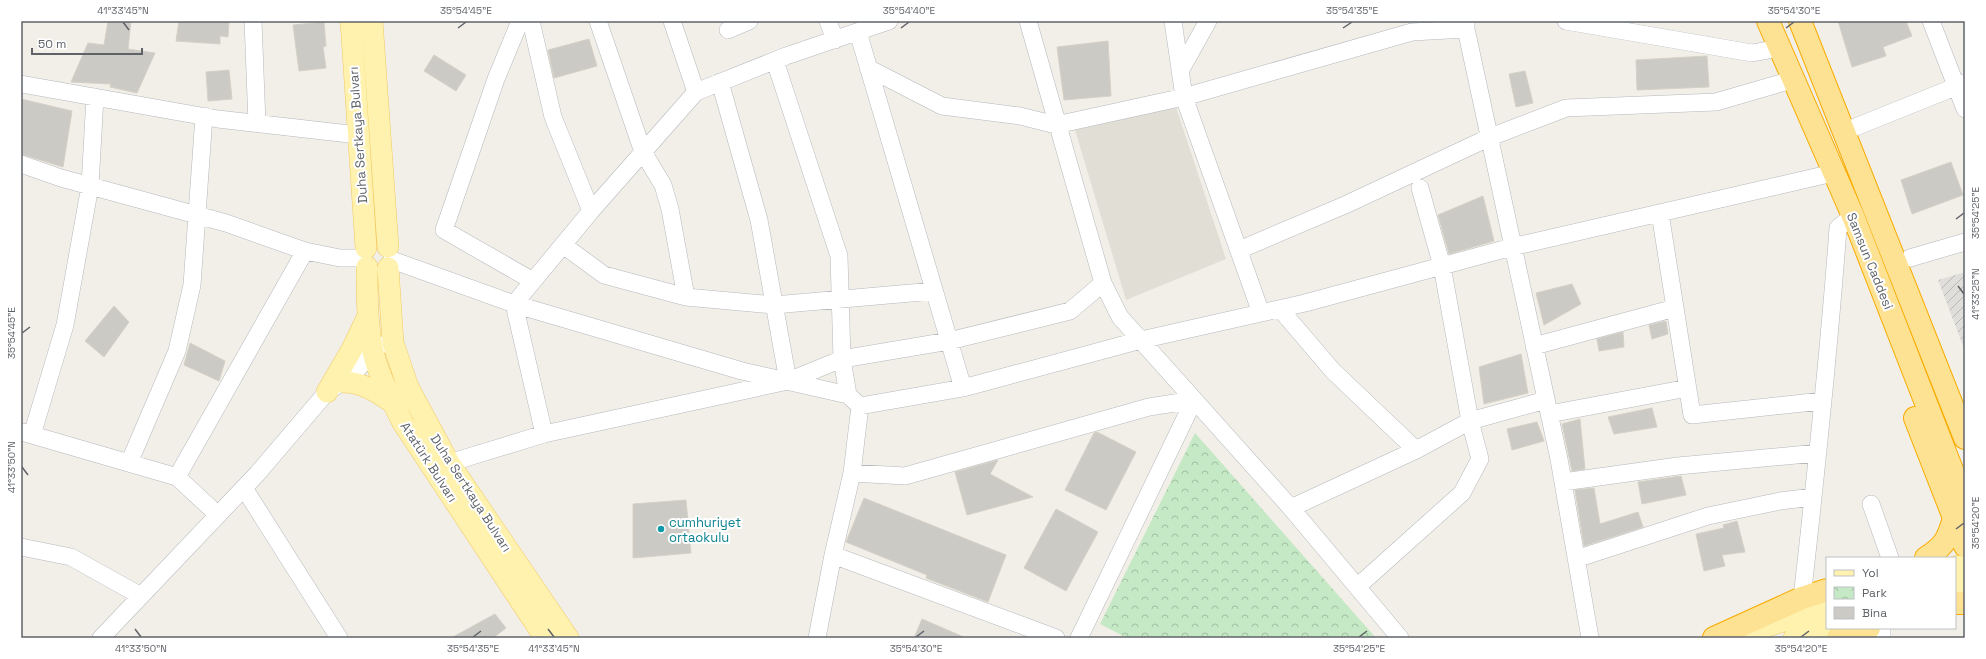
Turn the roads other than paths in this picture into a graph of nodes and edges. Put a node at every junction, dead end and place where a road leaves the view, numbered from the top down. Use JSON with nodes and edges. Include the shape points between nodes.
{"nodes":[{"id":1,"x":253,"y":21,"type":"edge"},
{"id":2,"x":351,"y":21,"type":"edge"},
{"id":3,"x":372,"y":21,"type":"edge"},
{"id":4,"x":520,"y":21,"type":"edge"},
{"id":5,"x":531,"y":21,"type":"edge"},
{"id":6,"x":598,"y":21,"type":"edge"},
{"id":7,"x":672,"y":21,"type":"edge"},
{"id":8,"x":749,"y":21,"type":"edge"},
{"id":9,"x":828,"y":21,"type":"edge"},
{"id":10,"x":889,"y":21,"type":"edge"},
{"id":11,"x":1028,"y":21,"type":"edge"},
{"id":12,"x":1173,"y":21,"type":"edge"},
{"id":13,"x":1208,"y":21,"type":"edge"},
{"id":14,"x":1566,"y":21,"type":"edge"},
{"id":15,"x":1768,"y":21,"type":"edge"},
{"id":16,"x":1800,"y":21,"type":"edge"},
{"id":17,"x":1931,"y":21,"type":"edge"},
{"id":18,"x":1466,"y":25,"type":"edge"},
{"id":19,"x":1651,"y":28,"type":"edge"},
{"id":20,"x":728,"y":30,"type":"dead end"},
{"id":21,"x":858,"y":32,"type":"junction"},
{"id":22,"x":835,"y":40,"type":"junction"},
{"id":23,"x":1779,"y":48,"type":"junction"},
{"id":24,"x":775,"y":61,"type":"junction"},
{"id":25,"x":868,"y":68,"type":"junction"},
{"id":26,"x":1180,"y":71,"type":"junction"},
{"id":27,"x":1795,"y":79,"type":"junction"},
{"id":28,"x":720,"y":82,"type":"junction"},
{"id":29,"x":21,"y":84,"type":"edge"},
{"id":30,"x":1961,"y":85,"type":"edge"},
{"id":31,"x":696,"y":92,"type":"junction"},
{"id":32,"x":95,"y":97,"type":"junction"},
{"id":33,"x":1184,"y":97,"type":"junction"},
{"id":34,"x":1965,"y":109,"type":"edge"},
{"id":35,"x":204,"y":116,"type":"junction"},
{"id":36,"x":257,"y":123,"type":"junction"},
{"id":37,"x":1056,"y":124,"type":"junction"},
{"id":38,"x":1843,"y":132,"type":"junction"},
{"id":39,"x":358,"y":135,"type":"junction"},
{"id":40,"x":1488,"y":138,"type":"junction"},
{"id":41,"x":643,"y":152,"type":"junction"},
{"id":42,"x":21,"y":164,"type":"edge"},
{"id":43,"x":1833,"y":173,"type":"junction"},
{"id":44,"x":90,"y":186,"type":"junction"},
{"id":45,"x":1420,"y":188,"type":"dead end"},
{"id":46,"x":1872,"y":203,"type":"junction"},
{"id":47,"x":591,"y":211,"type":"junction"},
{"id":48,"x":1660,"y":213,"type":"junction"},
{"id":49,"x":196,"y":215,"type":"junction"},
{"id":50,"x":1853,"y":216,"type":"junction"},
{"id":51,"x":1965,"y":242,"type":"edge"},
{"id":52,"x":563,"y":245,"type":"junction"},
{"id":53,"x":1512,"y":247,"type":"junction"},
{"id":54,"x":1239,"y":250,"type":"junction"},
{"id":55,"x":305,"y":251,"type":"junction"},
{"id":56,"x":366,"y":258,"type":"junction"},
{"id":57,"x":389,"y":258,"type":"junction"},
{"id":58,"x":1910,"y":258,"type":"junction"},
{"id":59,"x":1442,"y":266,"type":"junction"},
{"id":60,"x":533,"y":280,"type":"junction"},
{"id":61,"x":1103,"y":284,"type":"junction"},
{"id":62,"x":934,"y":291,"type":"junction"},
{"id":63,"x":686,"y":297,"type":"junction"},
{"id":64,"x":840,"y":300,"type":"junction"},
{"id":65,"x":514,"y":304,"type":"junction"},
{"id":66,"x":774,"y":305,"type":"junction"},
{"id":67,"x":1280,"y":308,"type":"junction"},
{"id":68,"x":1675,"y":308,"type":"junction"},
{"id":69,"x":1261,"y":313,"type":"junction"},
{"id":70,"x":367,"y":318,"type":"junction"},
{"id":71,"x":391,"y":332,"type":"junction"},
{"id":72,"x":1141,"y":340,"type":"junction"},
{"id":73,"x":949,"y":341,"type":"junction"},
{"id":74,"x":1534,"y":346,"type":"junction"},
{"id":75,"x":373,"y":353,"type":"junction"},
{"id":76,"x":842,"y":359,"type":"junction"},
{"id":77,"x":788,"y":381,"type":"junction"},
{"id":78,"x":334,"y":387,"type":"junction"},
{"id":79,"x":963,"y":388,"type":"junction"},
{"id":80,"x":1688,"y":388,"type":"junction"},
{"id":81,"x":854,"y":400,"type":"junction"},
{"id":82,"x":1194,"y":400,"type":"junction"},
{"id":83,"x":1965,"y":400,"type":"edge"},
{"id":84,"x":1822,"y":401,"type":"junction"},
{"id":85,"x":393,"y":402,"type":"junction"},
{"id":86,"x":1547,"y":407,"type":"junction"},
{"id":87,"x":1470,"y":421,"type":"junction"},
{"id":88,"x":27,"y":434,"type":"edge"},
{"id":89,"x":544,"y":434,"type":"junction"},
{"id":90,"x":1965,"y":438,"type":"edge"},
{"id":91,"x":1416,"y":450,"type":"junction"},
{"id":92,"x":1818,"y":453,"type":"junction"},
{"id":93,"x":129,"y":463,"type":"junction"},
{"id":94,"x":449,"y":464,"type":"junction"},
{"id":95,"x":852,"y":473,"type":"junction"},
{"id":96,"x":177,"y":477,"type":"junction"},
{"id":97,"x":1563,"y":482,"type":"junction"},
{"id":98,"x":244,"y":488,"type":"junction"},
{"id":99,"x":1813,"y":497,"type":"junction"},
{"id":100,"x":1871,"y":504,"type":"dead end"},
{"id":101,"x":1290,"y":508,"type":"junction"},
{"id":102,"x":1959,"y":511,"type":"edge"},
{"id":103,"x":218,"y":515,"type":"junction"},
{"id":104,"x":21,"y":547,"type":"edge"},
{"id":105,"x":833,"y":555,"type":"junction"},
{"id":106,"x":1890,"y":557,"type":"edge"},
{"id":107,"x":1928,"y":557,"type":"edge"},
{"id":108,"x":1576,"y":559,"type":"junction"},
{"id":109,"x":1961,"y":566,"type":"edge"},
{"id":110,"x":1956,"y":584,"type":"edge"},
{"id":111,"x":1357,"y":587,"type":"junction"},
{"id":112,"x":1826,"y":590,"type":"edge"},
{"id":113,"x":141,"y":596,"type":"junction"},
{"id":114,"x":1802,"y":598,"type":"junction"},
{"id":115,"x":1826,"y":608,"type":"edge"},
{"id":116,"x":1826,"y":628,"type":"edge"},
{"id":117,"x":1865,"y":629,"type":"edge"},
{"id":118,"x":111,"y":634,"type":"edge"},
{"id":119,"x":339,"y":638,"type":"edge"},
{"id":120,"x":545,"y":638,"type":"edge"},
{"id":121,"x":568,"y":638,"type":"edge"},
{"id":122,"x":817,"y":638,"type":"edge"},
{"id":123,"x":1056,"y":638,"type":"edge"},
{"id":124,"x":1079,"y":638,"type":"edge"},
{"id":125,"x":1400,"y":638,"type":"edge"},
{"id":126,"x":1590,"y":638,"type":"edge"},
{"id":127,"x":1714,"y":638,"type":"edge"},
{"id":128,"x":1730,"y":638,"type":"edge"},
{"id":129,"x":1794,"y":638,"type":"edge"},
{"id":130,"x":1838,"y":638,"type":"edge"}],
"edges":[{"from":1,"to":36,"type":"street"},
{"from":2,"to":39,"type":"main road","name":"Duha Sertkaya Bulvarı"},
{"from":3,"to":57,"type":"main road","name":"Duha Sertkaya Bulvarı"},
{"from":4,"to":60,"type":"street","via":[[496,79],[444,230]]},
{"from":5,"to":47,"type":"street","via":[[553,117]]},
{"from":6,"to":41,"type":"street"},
{"from":7,"to":31,"type":"street"},
{"from":8,"to":20,"type":"street"},
{"from":9,"to":22,"type":"street"},
{"from":10,"to":21,"type":"street"},
{"from":11,"to":37,"type":"street"},
{"from":12,"to":26,"type":"street"},
{"from":13,"to":26,"type":"street"},
{"from":14,"to":19,"type":"street"},
{"from":15,"to":23,"type":"highway","name":"Samsun Caddesi"},
{"from":16,"to":38,"type":"highway","name":"Samsun Caddesi"},
{"from":17,"to":30,"type":"street"},
{"from":18,"to":33,"type":"street","via":[[1412,32]]},
{"from":18,"to":40,"type":"street"},
{"from":19,"to":23,"type":"street","via":[[1752,53]]},
{"from":21,"to":22,"type":"street"},
{"from":21,"to":25,"type":"street"},
{"from":22,"to":24,"type":"street"},
{"from":23,"to":27,"type":"highway","name":"Samsun Caddesi"},
{"from":24,"to":28,"type":"street"},
{"from":24,"to":64,"type":"street","via":[[839,256]]},
{"from":25,"to":37,"type":"street","via":[[942,106],[1020,116]]},
{"from":25,"to":62,"type":"street"},
{"from":26,"to":33,"type":"street"},
{"from":27,"to":40,"type":"street","via":[[1716,102],[1566,108]]},
{"from":27,"to":43,"type":"highway","name":"Samsun Caddesi"},
{"from":28,"to":31,"type":"street"},
{"from":28,"to":66,"type":"street","via":[[759,220]]},
{"from":29,"to":32,"type":"street"},
{"from":30,"to":34,"type":"street"},
{"from":30,"to":38,"type":"street"},
{"from":31,"to":41,"type":"street"},
{"from":32,"to":35,"type":"street"},
{"from":32,"to":44,"type":"street"},
{"from":33,"to":37,"type":"street"},
{"from":33,"to":54,"type":"street"},
{"from":35,"to":36,"type":"street"},
{"from":35,"to":49,"type":"street"},
{"from":36,"to":39,"type":"street"},
{"from":37,"to":61,"type":"street"},
{"from":38,"to":46,"type":"highway","name":"Samsun Caddesi"},
{"from":39,"to":56,"type":"main road","name":"Duha Sertkaya Bulvarı"},
{"from":40,"to":53,"type":"street"},
{"from":40,"to":54,"type":"street","via":[[1345,205]]},
{"from":41,"to":47,"type":"street"},
{"from":41,"to":63,"type":"street","via":[[663,185],[670,209]]},
{"from":42,"to":44,"type":"street"},
{"from":43,"to":48,"type":"street"},
{"from":43,"to":50,"type":"highway","name":"Samsun Caddesi"},
{"from":44,"to":49,"type":"street"},
{"from":44,"to":88,"type":"street","via":[[65,325]]},
{"from":45,"to":59,"type":"street"},
{"from":46,"to":58,"type":"highway"},
{"from":46,"to":90,"type":"highway","name":"Samsun Caddesi"},
{"from":47,"to":52,"type":"street"},
{"from":48,"to":53,"type":"street"},
{"from":48,"to":68,"type":"street"},
{"from":49,"to":55,"type":"street"},
{"from":49,"to":93,"type":"street","via":[[192,285],[177,351]]},
{"from":50,"to":84,"type":"street","via":[[1838,228],[1830,339]]},
{"from":50,"to":102,"type":"highway","name":"Samsun Caddesi"},
{"from":51,"to":58,"type":"street"},
{"from":52,"to":60,"type":"street"},
{"from":52,"to":63,"type":"street","via":[[604,275]]},
{"from":53,"to":59,"type":"street"},
{"from":53,"to":74,"type":"street"},
{"from":54,"to":69,"type":"street"},
{"from":55,"to":56,"type":"street","via":[[340,258]]},
{"from":55,"to":96,"type":"street"},
{"from":56,"to":57,"type":"main road","via":[[374,243],[384,244]]},
{"from":56,"to":70,"type":"main road","name":"Atatürk Bulvarı"},
{"from":57,"to":65,"type":"street"},
{"from":57,"to":71,"type":"main road","name":"Duha Sertkaya Bulvarı"},
{"from":58,"to":83,"type":"highway"},
{"from":59,"to":67,"type":"street"},
{"from":59,"to":87,"type":"street"},
{"from":60,"to":65,"type":"street"},
{"from":61,"to":72,"type":"street","via":[[1120,317]]},
{"from":61,"to":73,"type":"street","via":[[1070,311]]},
{"from":62,"to":64,"type":"street"},
{"from":62,"to":73,"type":"street"},
{"from":63,"to":66,"type":"street"},
{"from":64,"to":66,"type":"street"},
{"from":64,"to":76,"type":"street"},
{"from":65,"to":77,"type":"street","via":[[742,371]]},
{"from":65,"to":89,"type":"street"},
{"from":66,"to":77,"type":"street"},
{"from":67,"to":69,"type":"street"},
{"from":67,"to":91,"type":"street","via":[[1334,371]]},
{"from":68,"to":74,"type":"street"},
{"from":68,"to":80,"type":"street"},
{"from":69,"to":72,"type":"street"},
{"from":70,"to":75,"type":"main road","name":"Atatürk Bulvarı"},
{"from":70,"to":78,"type":"main road"},
{"from":71,"to":75,"type":"street"},
{"from":71,"to":94,"type":"main road","name":"Duha Sertkaya Bulvarı","via":[[397,360],[408,387]]},
{"from":72,"to":79,"type":"street"},
{"from":72,"to":82,"type":"street"},
{"from":73,"to":76,"type":"street"},
{"from":73,"to":79,"type":"street"},
{"from":74,"to":86,"type":"street"},
{"from":75,"to":78,"type":"street"},
{"from":75,"to":85,"type":"main road","name":"Atatürk Bulvarı"},
{"from":76,"to":77,"type":"street"},
{"from":76,"to":81,"type":"street"},
{"from":77,"to":81,"type":"street"},
{"from":77,"to":89,"type":"street"},
{"from":78,"to":85,"type":"main road","via":[[353,382]]},
{"from":78,"to":98,"type":"street"},
{"from":79,"to":81,"type":"street"},
{"from":80,"to":84,"type":"street","via":[[1692,414]]},
{"from":80,"to":86,"type":"street"},
{"from":81,"to":95,"type":"street"},
{"from":82,"to":95,"type":"street","via":[[1149,407],[905,476]]},
{"from":82,"to":101,"type":"street"},
{"from":82,"to":124,"type":"street"},
{"from":84,"to":92,"type":"street"},
{"from":85,"to":120,"type":"main road","name":"Atatürk Bulvarı","via":[[403,423]]},
{"from":86,"to":87,"type":"street"},
{"from":86,"to":97,"type":"street"},
{"from":87,"to":91,"type":"street"},
{"from":87,"to":111,"type":"street","via":[[1480,459],[1462,493]]},
{"from":88,"to":93,"type":"street"},
{"from":89,"to":94,"type":"street"},
{"from":91,"to":101,"type":"street"},
{"from":92,"to":97,"type":"street","via":[[1678,466]]},
{"from":92,"to":99,"type":"street"},
{"from":93,"to":96,"type":"street"},
{"from":94,"to":121,"type":"main road","name":"Duha Sertkaya Bulvarı"},
{"from":95,"to":105,"type":"street"},
{"from":96,"to":103,"type":"street"},
{"from":97,"to":108,"type":"street"},
{"from":98,"to":103,"type":"street"},
{"from":98,"to":119,"type":"street"},
{"from":99,"to":108,"type":"street","via":[[1708,516]]},
{"from":99,"to":114,"type":"street"},
{"from":100,"to":106,"type":"street"},
{"from":101,"to":111,"type":"street"},
{"from":102,"to":107,"type":"highway","via":[[1941,548]]},
{"from":102,"to":109,"type":"highway","name":"Samsun Caddesi"},
{"from":103,"to":113,"type":"street"},
{"from":104,"to":113,"type":"street","via":[[71,558]]},
{"from":105,"to":122,"type":"street"},
{"from":105,"to":123,"type":"street"},
{"from":108,"to":126,"type":"street"},
{"from":109,"to":110,"type":"main road"},
{"from":111,"to":125,"type":"street"},
{"from":112,"to":114,"type":"highway"},
{"from":113,"to":118,"type":"street"},
{"from":114,"to":127,"type":"highway"},
{"from":115,"to":128,"type":"main road"},
{"from":116,"to":129,"type":"main road"},
{"from":117,"to":130,"type":"highway"}]}
